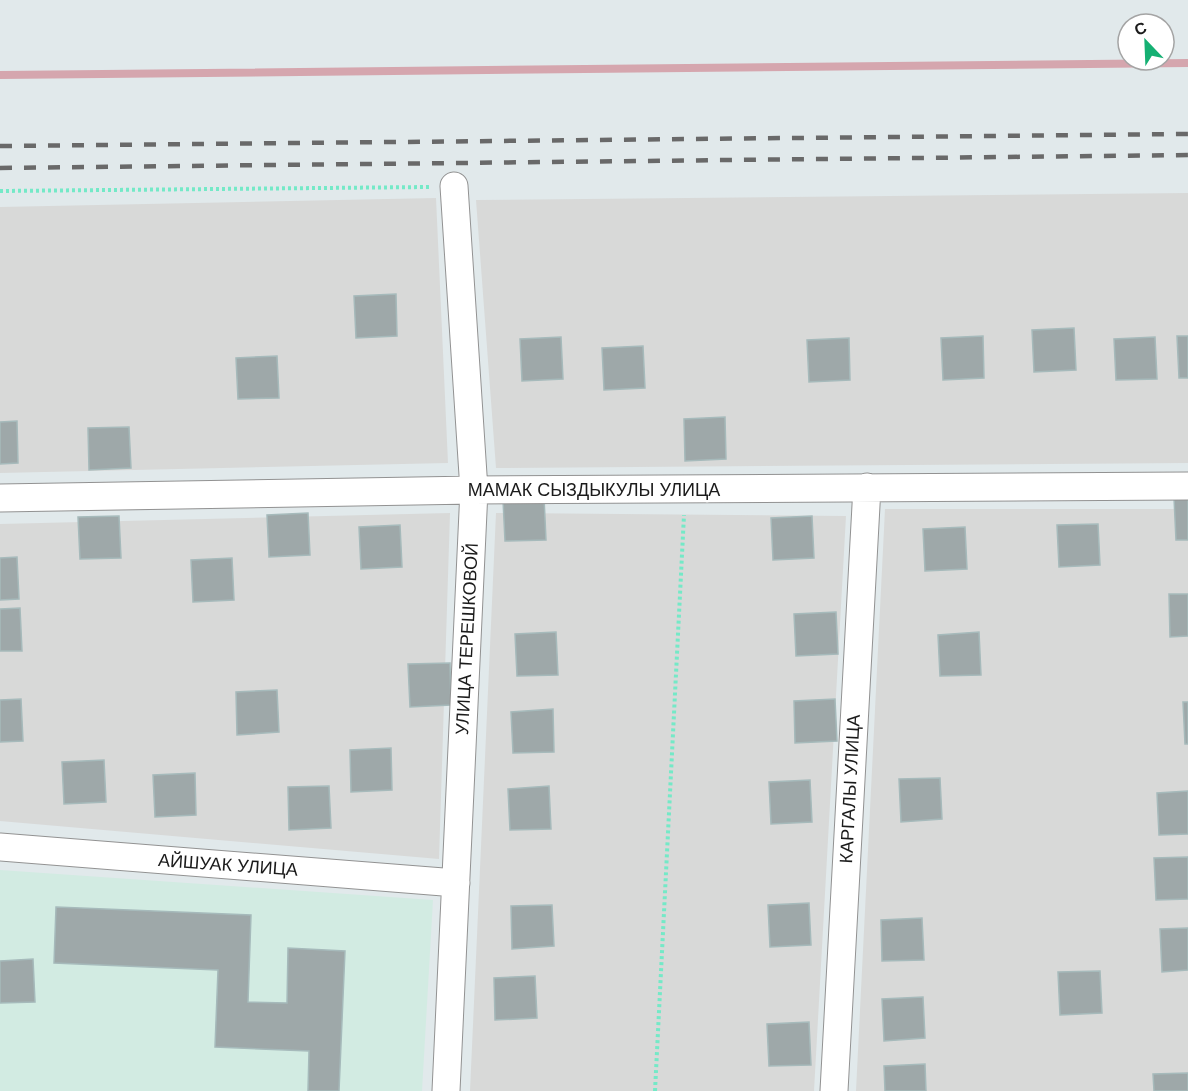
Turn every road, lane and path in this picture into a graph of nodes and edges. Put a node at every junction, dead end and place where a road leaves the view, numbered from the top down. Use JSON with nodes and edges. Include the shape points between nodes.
{"nodes":[{"id":1,"x":454,"y":186,"type":"joint"},
{"id":2,"x":0,"y":191,"type":"edge"},
{"id":3,"x":1188,"y":486,"type":"edge"},
{"id":4,"x":867,"y":487,"type":"junction"},
{"id":5,"x":474,"y":490,"type":"junction"},
{"id":6,"x":685,"y":490,"type":"junction"},
{"id":7,"x":0,"y":498,"type":"edge"},
{"id":8,"x":0,"y":847,"type":"edge"},
{"id":9,"x":456,"y":883,"type":"junction"},
{"id":10,"x":446,"y":1091,"type":"edge"},
{"id":11,"x":655,"y":1091,"type":"edge"},
{"id":12,"x":834,"y":1091,"type":"edge"}],
"edges":[{"from":1,"to":2,"type":"path"},
{"from":1,"to":5,"type":"street","name":"УЛИЦА ТЕРЕШКОВОЙ"},
{"from":3,"to":4,"type":"street","name":"МАМАК СЫЗДЫКУЛЫ УЛИЦА"},
{"from":4,"to":6,"type":"street","name":"МАМАК СЫЗДЫКУЛЫ УЛИЦА"},
{"from":4,"to":12,"type":"street","name":"КАРГАЛЫ УЛИЦА"},
{"from":5,"to":6,"type":"street","name":"МАМАК СЫЗДЫКУЛЫ УЛИЦА"},
{"from":5,"to":7,"type":"street","name":"МАМАК СЫЗДЫКУЛЫ УЛИЦА"},
{"from":5,"to":9,"type":"street","name":"УЛИЦА ТЕРЕШКОВОЙ"},
{"from":6,"to":11,"type":"path"},
{"from":8,"to":9,"type":"street","name":"АЙШУАК УЛИЦА"},
{"from":9,"to":10,"type":"street","name":"УЛИЦА ТЕРЕШКОВОЙ"}]}
